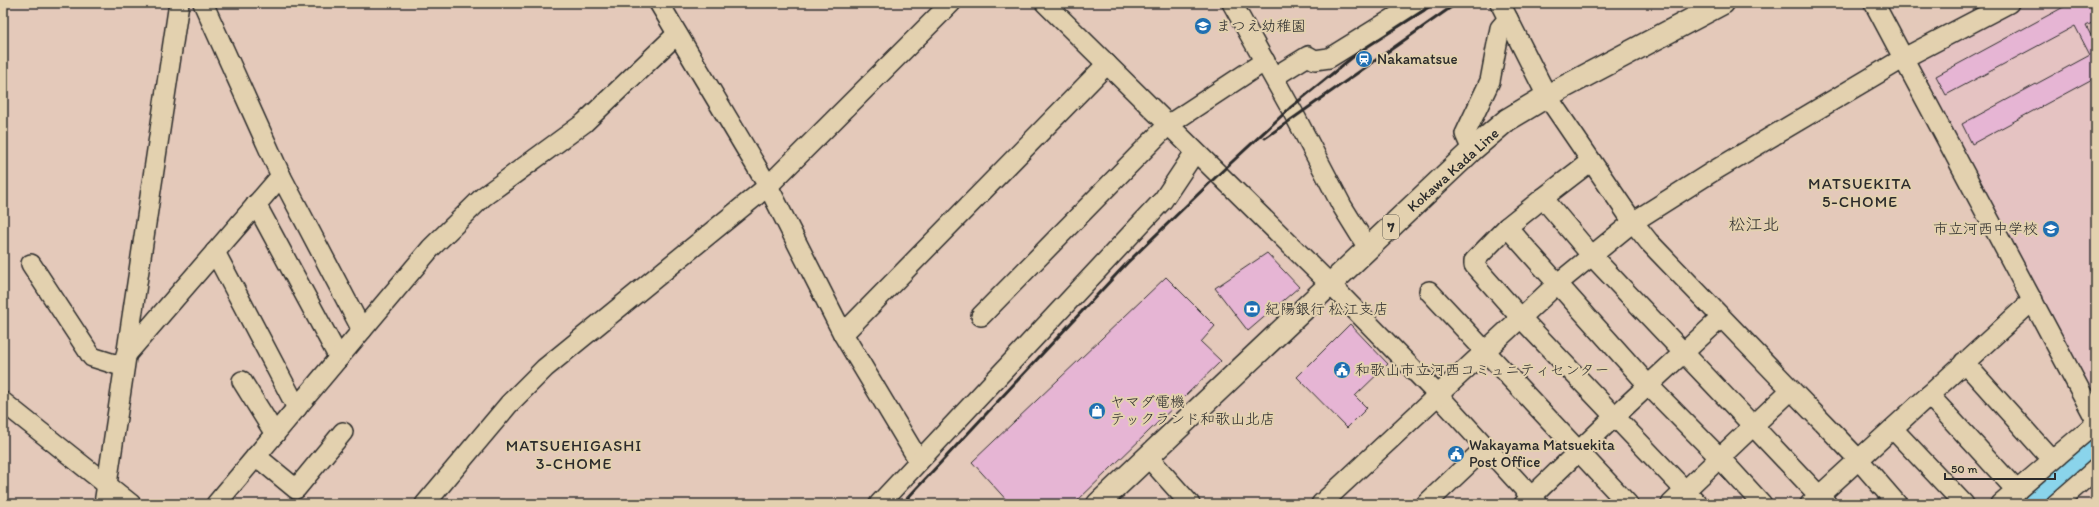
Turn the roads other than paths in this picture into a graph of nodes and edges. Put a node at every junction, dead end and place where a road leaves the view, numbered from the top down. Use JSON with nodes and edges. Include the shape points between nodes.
{"nodes":[{"id":1,"x":203,"y":3,"type":"edge"},
{"id":2,"x":659,"y":3,"type":"edge"},
{"id":3,"x":950,"y":3,"type":"edge"},
{"id":4,"x":1045,"y":3,"type":"edge"},
{"id":5,"x":1232,"y":3,"type":"edge"},
{"id":6,"x":1418,"y":3,"type":"edge"},
{"id":7,"x":1723,"y":3,"type":"edge"},
{"id":8,"x":1874,"y":3,"type":"edge"},
{"id":9,"x":2009,"y":3,"type":"edge"},
{"id":10,"x":184,"y":5,"type":"edge"},
{"id":11,"x":1504,"y":11,"type":"edge"},
{"id":12,"x":677,"y":34,"type":"junction"},
{"id":13,"x":1904,"y":58,"type":"junction"},
{"id":14,"x":1265,"y":61,"type":"junction"},
{"id":15,"x":1107,"y":64,"type":"junction"},
{"id":16,"x":1274,"y":77,"type":"junction"},
{"id":17,"x":1546,"y":96,"type":"junction"},
{"id":18,"x":1168,"y":125,"type":"junction"},
{"id":19,"x":1472,"y":150,"type":"junction"},
{"id":20,"x":1195,"y":152,"type":"junction"},
{"id":21,"x":1591,"y":161,"type":"junction"},
{"id":22,"x":280,"y":176,"type":"junction"},
{"id":23,"x":768,"y":186,"type":"junction"},
{"id":24,"x":1543,"y":198,"type":"junction"},
{"id":25,"x":256,"y":204,"type":"junction"},
{"id":26,"x":1633,"y":222,"type":"junction"},
{"id":27,"x":1507,"y":227,"type":"junction"},
{"id":28,"x":1368,"y":248,"type":"junction"},
{"id":29,"x":215,"y":252,"type":"junction"},
{"id":30,"x":1592,"y":256,"type":"junction"},
{"id":31,"x":31,"y":264,"type":"dead end"},
{"id":32,"x":1330,"y":284,"type":"junction"},
{"id":33,"x":1557,"y":284,"type":"junction"},
{"id":34,"x":1429,"y":291,"type":"dead end"},
{"id":35,"x":2033,"y":300,"type":"junction"},
{"id":36,"x":981,"y":316,"type":"dead end"},
{"id":37,"x":1520,"y":317,"type":"junction"},
{"id":38,"x":1721,"y":318,"type":"junction"},
{"id":39,"x":362,"y":330,"type":"junction"},
{"id":40,"x":843,"y":334,"type":"junction"},
{"id":41,"x":1484,"y":352,"type":"junction"},
{"id":42,"x":1684,"y":353,"type":"junction"},
{"id":43,"x":339,"y":358,"type":"junction"},
{"id":44,"x":125,"y":361,"type":"junction"},
{"id":45,"x":1964,"y":362,"type":"junction"},
{"id":46,"x":242,"y":381,"type":"dead end"},
{"id":47,"x":1648,"y":386,"type":"junction"},
{"id":48,"x":1791,"y":390,"type":"junction"},
{"id":49,"x":1438,"y":395,"type":"junction"},
{"id":50,"x":1929,"y":395,"type":"junction"},
{"id":51,"x":3,"y":402,"type":"edge"},
{"id":52,"x":297,"y":408,"type":"junction"},
{"id":53,"x":1614,"y":417,"type":"junction"},
{"id":54,"x":2096,"y":420,"type":"edge"},
{"id":55,"x":2096,"y":423,"type":"edge"},
{"id":56,"x":1754,"y":426,"type":"junction"},
{"id":57,"x":1893,"y":429,"type":"junction"},
{"id":58,"x":343,"y":432,"type":"dead end"},
{"id":59,"x":275,"y":434,"type":"junction"},
{"id":60,"x":1486,"y":448,"type":"junction"},
{"id":61,"x":1579,"y":452,"type":"junction"},
{"id":62,"x":256,"y":456,"type":"junction"},
{"id":63,"x":1148,"y":457,"type":"junction"},
{"id":64,"x":1720,"y":458,"type":"junction"},
{"id":65,"x":1858,"y":459,"type":"junction"},
{"id":66,"x":2052,"y":460,"type":"junction"},
{"id":67,"x":919,"y":461,"type":"junction"},
{"id":68,"x":2096,"y":469,"type":"edge"},
{"id":69,"x":107,"y":484,"type":"junction"},
{"id":70,"x":2017,"y":490,"type":"junction"},
{"id":71,"x":1692,"y":497,"type":"edge"},
{"id":72,"x":1818,"y":501,"type":"edge"},
{"id":73,"x":2066,"y":501,"type":"edge"},
{"id":74,"x":1531,"y":502,"type":"edge"},
{"id":75,"x":104,"y":504,"type":"edge"},
{"id":76,"x":131,"y":504,"type":"edge"},
{"id":77,"x":216,"y":504,"type":"edge"},
{"id":78,"x":424,"y":504,"type":"edge"},
{"id":79,"x":879,"y":504,"type":"edge"},
{"id":80,"x":1098,"y":504,"type":"edge"},
{"id":81,"x":1190,"y":504,"type":"edge"},
{"id":82,"x":1321,"y":504,"type":"edge"},
{"id":83,"x":1426,"y":504,"type":"edge"},
{"id":84,"x":1628,"y":504,"type":"edge"},
{"id":85,"x":1671,"y":504,"type":"edge"},
{"id":86,"x":1762,"y":504,"type":"edge"},
{"id":87,"x":1897,"y":504,"type":"edge"},
{"id":88,"x":1964,"y":504,"type":"edge"},
{"id":89,"x":2000,"y":504,"type":"edge"}],
"edges":[{"from":1,"to":22,"type":"street"},
{"from":2,"to":12,"type":"street"},
{"from":3,"to":23,"type":"street"},
{"from":4,"to":15,"type":"street"},
{"from":5,"to":14,"type":"street"},
{"from":6,"to":16,"type":"street","via":[[1329,58],[1315,60],[1308,56]]},
{"from":7,"to":17,"type":"main road","name":"Kokawa Kada Line","number":"7"},
{"from":8,"to":13,"type":"street"},
{"from":9,"to":13,"type":"street"},
{"from":10,"to":44,"type":"street"},
{"from":11,"to":17,"type":"street"},
{"from":11,"to":19,"type":"street","via":[[1490,81],[1465,134]]},
{"from":12,"to":23,"type":"street"},
{"from":12,"to":39,"type":"street","via":[[584,123],[484,197],[431,248]]},
{"from":13,"to":26,"type":"street"},
{"from":13,"to":35,"type":"street"},
{"from":14,"to":16,"type":"street"},
{"from":14,"to":18,"type":"street"},
{"from":15,"to":18,"type":"street"},
{"from":15,"to":40,"type":"street"},
{"from":16,"to":28,"type":"street","via":[[1342,206]]},
{"from":17,"to":19,"type":"main road","name":"Kokawa Kada Line","number":"7","via":[[1507,120]]},
{"from":17,"to":21,"type":"street"},
{"from":18,"to":20,"type":"street"},
{"from":18,"to":36,"type":"street"},
{"from":19,"to":28,"type":"main road","name":"Kokawa Kada Line","number":"7"},
{"from":20,"to":32,"type":"street"},
{"from":20,"to":67,"type":"street","via":[[1163,200]]},
{"from":21,"to":24,"type":"street"},
{"from":21,"to":26,"type":"street"},
{"from":22,"to":25,"type":"street"},
{"from":22,"to":39,"type":"street"},
{"from":23,"to":40,"type":"street"},
{"from":23,"to":78,"type":"street","via":[[546,368],[510,404]]},
{"from":24,"to":27,"type":"street"},
{"from":24,"to":30,"type":"street"},
{"from":25,"to":29,"type":"street"},
{"from":25,"to":43,"type":"street"},
{"from":26,"to":30,"type":"street"},
{"from":26,"to":38,"type":"street"},
{"from":27,"to":33,"type":"street"},
{"from":27,"to":37,"type":"street","via":[[1474,261],[1474,265]]},
{"from":28,"to":32,"type":"main road","name":"Kokawa Kada Line","number":"7"},
{"from":29,"to":44,"type":"street"},
{"from":29,"to":52,"type":"street"},
{"from":30,"to":33,"type":"street"},
{"from":30,"to":42,"type":"street"},
{"from":31,"to":44,"type":"street","via":[[92,357]]},
{"from":32,"to":49,"type":"street"},
{"from":32,"to":63,"type":"main road","name":"Kokawa Kada Line","number":"7"},
{"from":33,"to":37,"type":"street"},
{"from":33,"to":47,"type":"street"},
{"from":34,"to":41,"type":"street"},
{"from":35,"to":45,"type":"street"},
{"from":35,"to":54,"type":"street"},
{"from":37,"to":41,"type":"street"},
{"from":37,"to":53,"type":"street"},
{"from":38,"to":42,"type":"street"},
{"from":38,"to":48,"type":"street"},
{"from":39,"to":43,"type":"street"},
{"from":40,"to":67,"type":"street"},
{"from":41,"to":49,"type":"street"},
{"from":41,"to":61,"type":"street"},
{"from":42,"to":47,"type":"street"},
{"from":42,"to":56,"type":"street"},
{"from":43,"to":52,"type":"street"},
{"from":44,"to":69,"type":"street"},
{"from":45,"to":50,"type":"street"},
{"from":45,"to":66,"type":"street"},
{"from":46,"to":59,"type":"street"},
{"from":47,"to":53,"type":"street"},
{"from":47,"to":64,"type":"street"},
{"from":48,"to":56,"type":"street"},
{"from":48,"to":65,"type":"street"},
{"from":49,"to":60,"type":"street"},
{"from":49,"to":82,"type":"street"},
{"from":50,"to":57,"type":"street"},
{"from":50,"to":70,"type":"street"},
{"from":51,"to":69,"type":"street"},
{"from":52,"to":59,"type":"street"},
{"from":53,"to":61,"type":"street"},
{"from":53,"to":71,"type":"street"},
{"from":55,"to":66,"type":"street"},
{"from":56,"to":64,"type":"street"},
{"from":56,"to":72,"type":"street"},
{"from":57,"to":65,"type":"street"},
{"from":57,"to":88,"type":"street"},
{"from":58,"to":62,"type":"street","via":[[296,489]]},
{"from":59,"to":62,"type":"street"},
{"from":60,"to":74,"type":"street"},
{"from":60,"to":83,"type":"street"},
{"from":61,"to":74,"type":"street"},
{"from":61,"to":84,"type":"street"},
{"from":62,"to":77,"type":"street"},
{"from":63,"to":80,"type":"main road","name":"Kokawa Kada Line","number":"7"},
{"from":63,"to":81,"type":"street"},
{"from":64,"to":71,"type":"street"},
{"from":64,"to":86,"type":"street"},
{"from":65,"to":72,"type":"street"},
{"from":65,"to":87,"type":"street"},
{"from":66,"to":70,"type":"street"},
{"from":67,"to":79,"type":"street"},
{"from":68,"to":73,"type":"street"},
{"from":69,"to":75,"type":"street"},
{"from":69,"to":76,"type":"street"},
{"from":70,"to":89,"type":"street"},
{"from":71,"to":85,"type":"street"}]}
